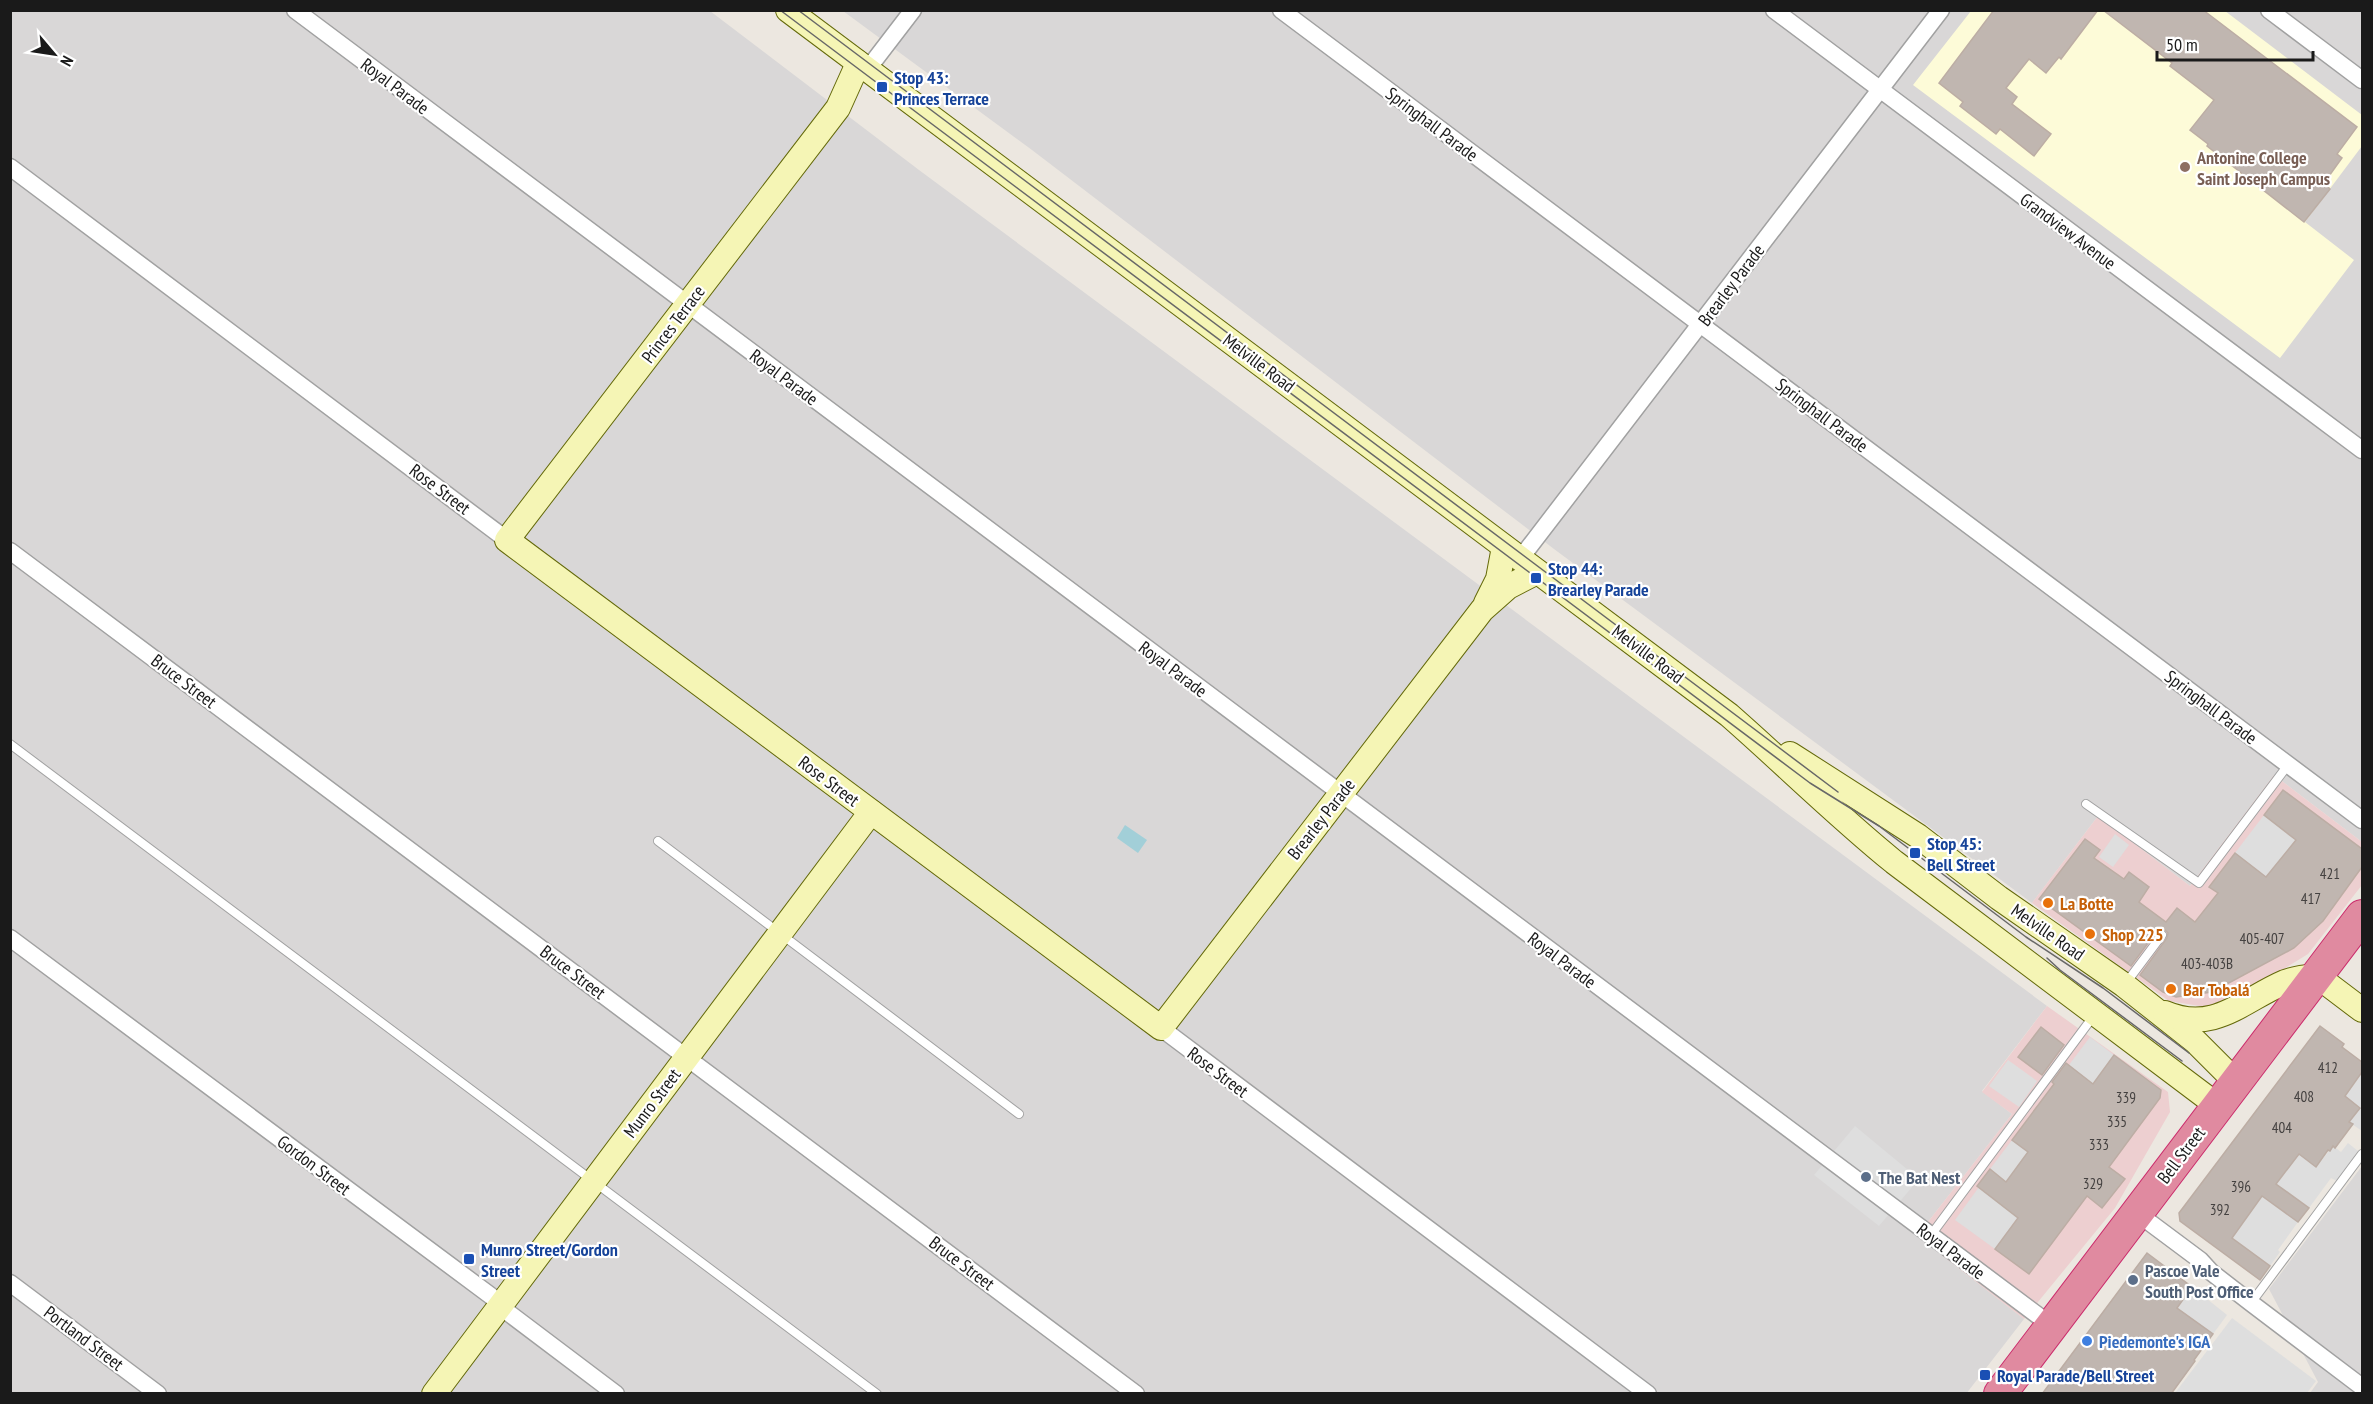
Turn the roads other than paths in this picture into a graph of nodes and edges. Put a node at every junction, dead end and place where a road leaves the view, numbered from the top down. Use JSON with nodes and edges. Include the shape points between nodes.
{"nodes":[{"id":1,"x":295,"y":10,"type":"edge"},
{"id":2,"x":788,"y":10,"type":"edge"},
{"id":3,"x":913,"y":10,"type":"edge"},
{"id":4,"x":1281,"y":10,"type":"edge"},
{"id":5,"x":1774,"y":10,"type":"edge"},
{"id":6,"x":1941,"y":10,"type":"edge"},
{"id":7,"x":2269,"y":10,"type":"edge"},
{"id":8,"x":867,"y":70,"type":"junction"},
{"id":9,"x":2362,"y":81,"type":"edge"},
{"id":10,"x":1881,"y":90,"type":"junction"},
{"id":11,"x":10,"y":167,"type":"edge"},
{"id":12,"x":687,"y":304,"type":"junction"},
{"id":13,"x":1701,"y":325,"type":"junction"},
{"id":14,"x":2362,"y":450,"type":"edge"},
{"id":15,"x":507,"y":540,"type":"junction"},
{"id":16,"x":10,"y":550,"type":"edge"},
{"id":17,"x":1520,"y":559,"type":"junction"},
{"id":18,"x":1482,"y":610,"type":"junction"},
{"id":19,"x":1729,"y":716,"type":"junction"},
{"id":20,"x":10,"y":744,"type":"edge"},
{"id":21,"x":2288,"y":765,"type":"junction"},
{"id":22,"x":1340,"y":794,"type":"junction"},
{"id":23,"x":2086,"y":804,"type":"dead end"},
{"id":24,"x":871,"y":812,"type":"junction"},
{"id":25,"x":2362,"y":820,"type":"edge"},
{"id":26,"x":658,"y":841,"type":"dead end"},
{"id":27,"x":2362,"y":916,"type":"edge"},
{"id":28,"x":780,"y":933,"type":"junction"},
{"id":29,"x":2162,"y":935,"type":"dead end"},
{"id":30,"x":10,"y":938,"type":"edge"},
{"id":31,"x":2317,"y":976,"type":"junction"},
{"id":32,"x":2124,"y":986,"type":"junction"},
{"id":33,"x":2155,"y":1008,"type":"junction"},
{"id":34,"x":2362,"y":1010,"type":"edge"},
{"id":35,"x":2096,"y":1012,"type":"junction"},
{"id":36,"x":1161,"y":1028,"type":"junction"},
{"id":37,"x":686,"y":1057,"type":"junction"},
{"id":38,"x":2227,"y":1094,"type":"junction"},
{"id":39,"x":1019,"y":1114,"type":"dead end"},
{"id":40,"x":2362,"y":1154,"type":"edge"},
{"id":41,"x":593,"y":1181,"type":"junction"},
{"id":42,"x":2137,"y":1213,"type":"junction"},
{"id":43,"x":1931,"y":1235,"type":"junction"},
{"id":44,"x":10,"y":1283,"type":"edge"},
{"id":45,"x":2251,"y":1303,"type":"junction"},
{"id":46,"x":501,"y":1306,"type":"junction"},
{"id":47,"x":2052,"y":1326,"type":"junction"},
{"id":48,"x":2362,"y":1387,"type":"edge"},
{"id":49,"x":158,"y":1394,"type":"edge"},
{"id":50,"x":434,"y":1394,"type":"edge"},
{"id":51,"x":616,"y":1394,"type":"edge"},
{"id":52,"x":877,"y":1394,"type":"edge"},
{"id":53,"x":1136,"y":1394,"type":"edge"},
{"id":54,"x":1648,"y":1394,"type":"edge"},
{"id":55,"x":2000,"y":1394,"type":"edge"}],
"edges":[{"from":1,"to":12,"type":"street","name":"Royal Parade"},
{"from":2,"to":8,"type":"street","name":"Melville Road"},
{"from":3,"to":8,"type":"street","name":"Princes Terrace"},
{"from":4,"to":13,"type":"street","name":"Springhall Parade"},
{"from":5,"to":10,"type":"street","name":"Grandview Avenue"},
{"from":6,"to":10,"type":"street","name":"Brearley Parade"},
{"from":7,"to":9,"type":"street"},
{"from":8,"to":12,"type":"street","name":"Princes Terrace"},
{"from":8,"to":17,"type":"street","name":"Melville Road"},
{"from":10,"to":13,"type":"street","name":"Brearley Parade"},
{"from":10,"to":14,"type":"street","name":"Grandview Avenue"},
{"from":11,"to":15,"type":"street","name":"Rose Street"},
{"from":12,"to":15,"type":"street","name":"Princes Terrace"},
{"from":12,"to":22,"type":"street","name":"Royal Parade"},
{"from":13,"to":17,"type":"street","name":"Brearley Parade"},
{"from":13,"to":21,"type":"street","name":"Springhall Parade"},
{"from":15,"to":24,"type":"street","name":"Rose Street"},
{"from":16,"to":37,"type":"street","name":"Bruce Street"},
{"from":17,"to":18,"type":"street","name":"Brearley Parade","via":[[1498,579]]},
{"from":17,"to":18,"type":"street","name":"Brearley Parade","via":[[1508,587]]},
{"from":17,"to":19,"type":"street","name":"Melville Road"},
{"from":18,"to":22,"type":"street","name":"Brearley Parade"},
{"from":19,"to":32,"type":"street","name":"Melville Road","via":[[1918,836]]},
{"from":19,"to":35,"type":"street","name":"Melville Road","via":[[1853,829]]},
{"from":20,"to":41,"type":"lane"},
{"from":21,"to":23,"type":"lane","via":[[2199,883]]},
{"from":21,"to":25,"type":"street","name":"Springhall Parade"},
{"from":22,"to":36,"type":"street","name":"Brearley Parade"},
{"from":22,"to":43,"type":"street","name":"Royal Parade"},
{"from":24,"to":28,"type":"street","name":"Munro Street"},
{"from":24,"to":36,"type":"street","name":"Rose Street"},
{"from":26,"to":28,"type":"lane"},
{"from":27,"to":31,"type":"highway","name":"Bell Street"},
{"from":28,"to":37,"type":"street","name":"Munro Street"},
{"from":28,"to":39,"type":"lane"},
{"from":29,"to":32,"type":"lane"},
{"from":30,"to":46,"type":"street","name":"Gordon Street"},
{"from":31,"to":33,"type":"street","via":[[2284,982],[2214,1018],[2192,1021]]},
{"from":31,"to":34,"type":"street"},
{"from":31,"to":38,"type":"highway","name":"Bell Street"},
{"from":32,"to":33,"type":"street","name":"Melville Road"},
{"from":33,"to":38,"type":"street","name":"Melville Road","via":[[2195,1041]]},
{"from":35,"to":38,"type":"street","name":"Melville Road"},
{"from":35,"to":43,"type":"lane"},
{"from":36,"to":54,"type":"street","name":"Rose Street"},
{"from":37,"to":41,"type":"street","name":"Munro Street"},
{"from":37,"to":53,"type":"street","name":"Bruce Street"},
{"from":38,"to":42,"type":"highway","name":"Bell Street"},
{"from":40,"to":45,"type":"lane"},
{"from":41,"to":46,"type":"street","name":"Munro Street"},
{"from":41,"to":52,"type":"lane"},
{"from":42,"to":45,"type":"street"},
{"from":42,"to":47,"type":"highway","name":"Bell Street"},
{"from":43,"to":47,"type":"street","name":"Royal Parade"},
{"from":44,"to":49,"type":"street","name":"Portland Street"},
{"from":45,"to":48,"type":"street"},
{"from":46,"to":50,"type":"street","name":"Munro Street"},
{"from":46,"to":51,"type":"street","name":"Gordon Street"},
{"from":47,"to":55,"type":"highway","name":"Bell Street"}]}
